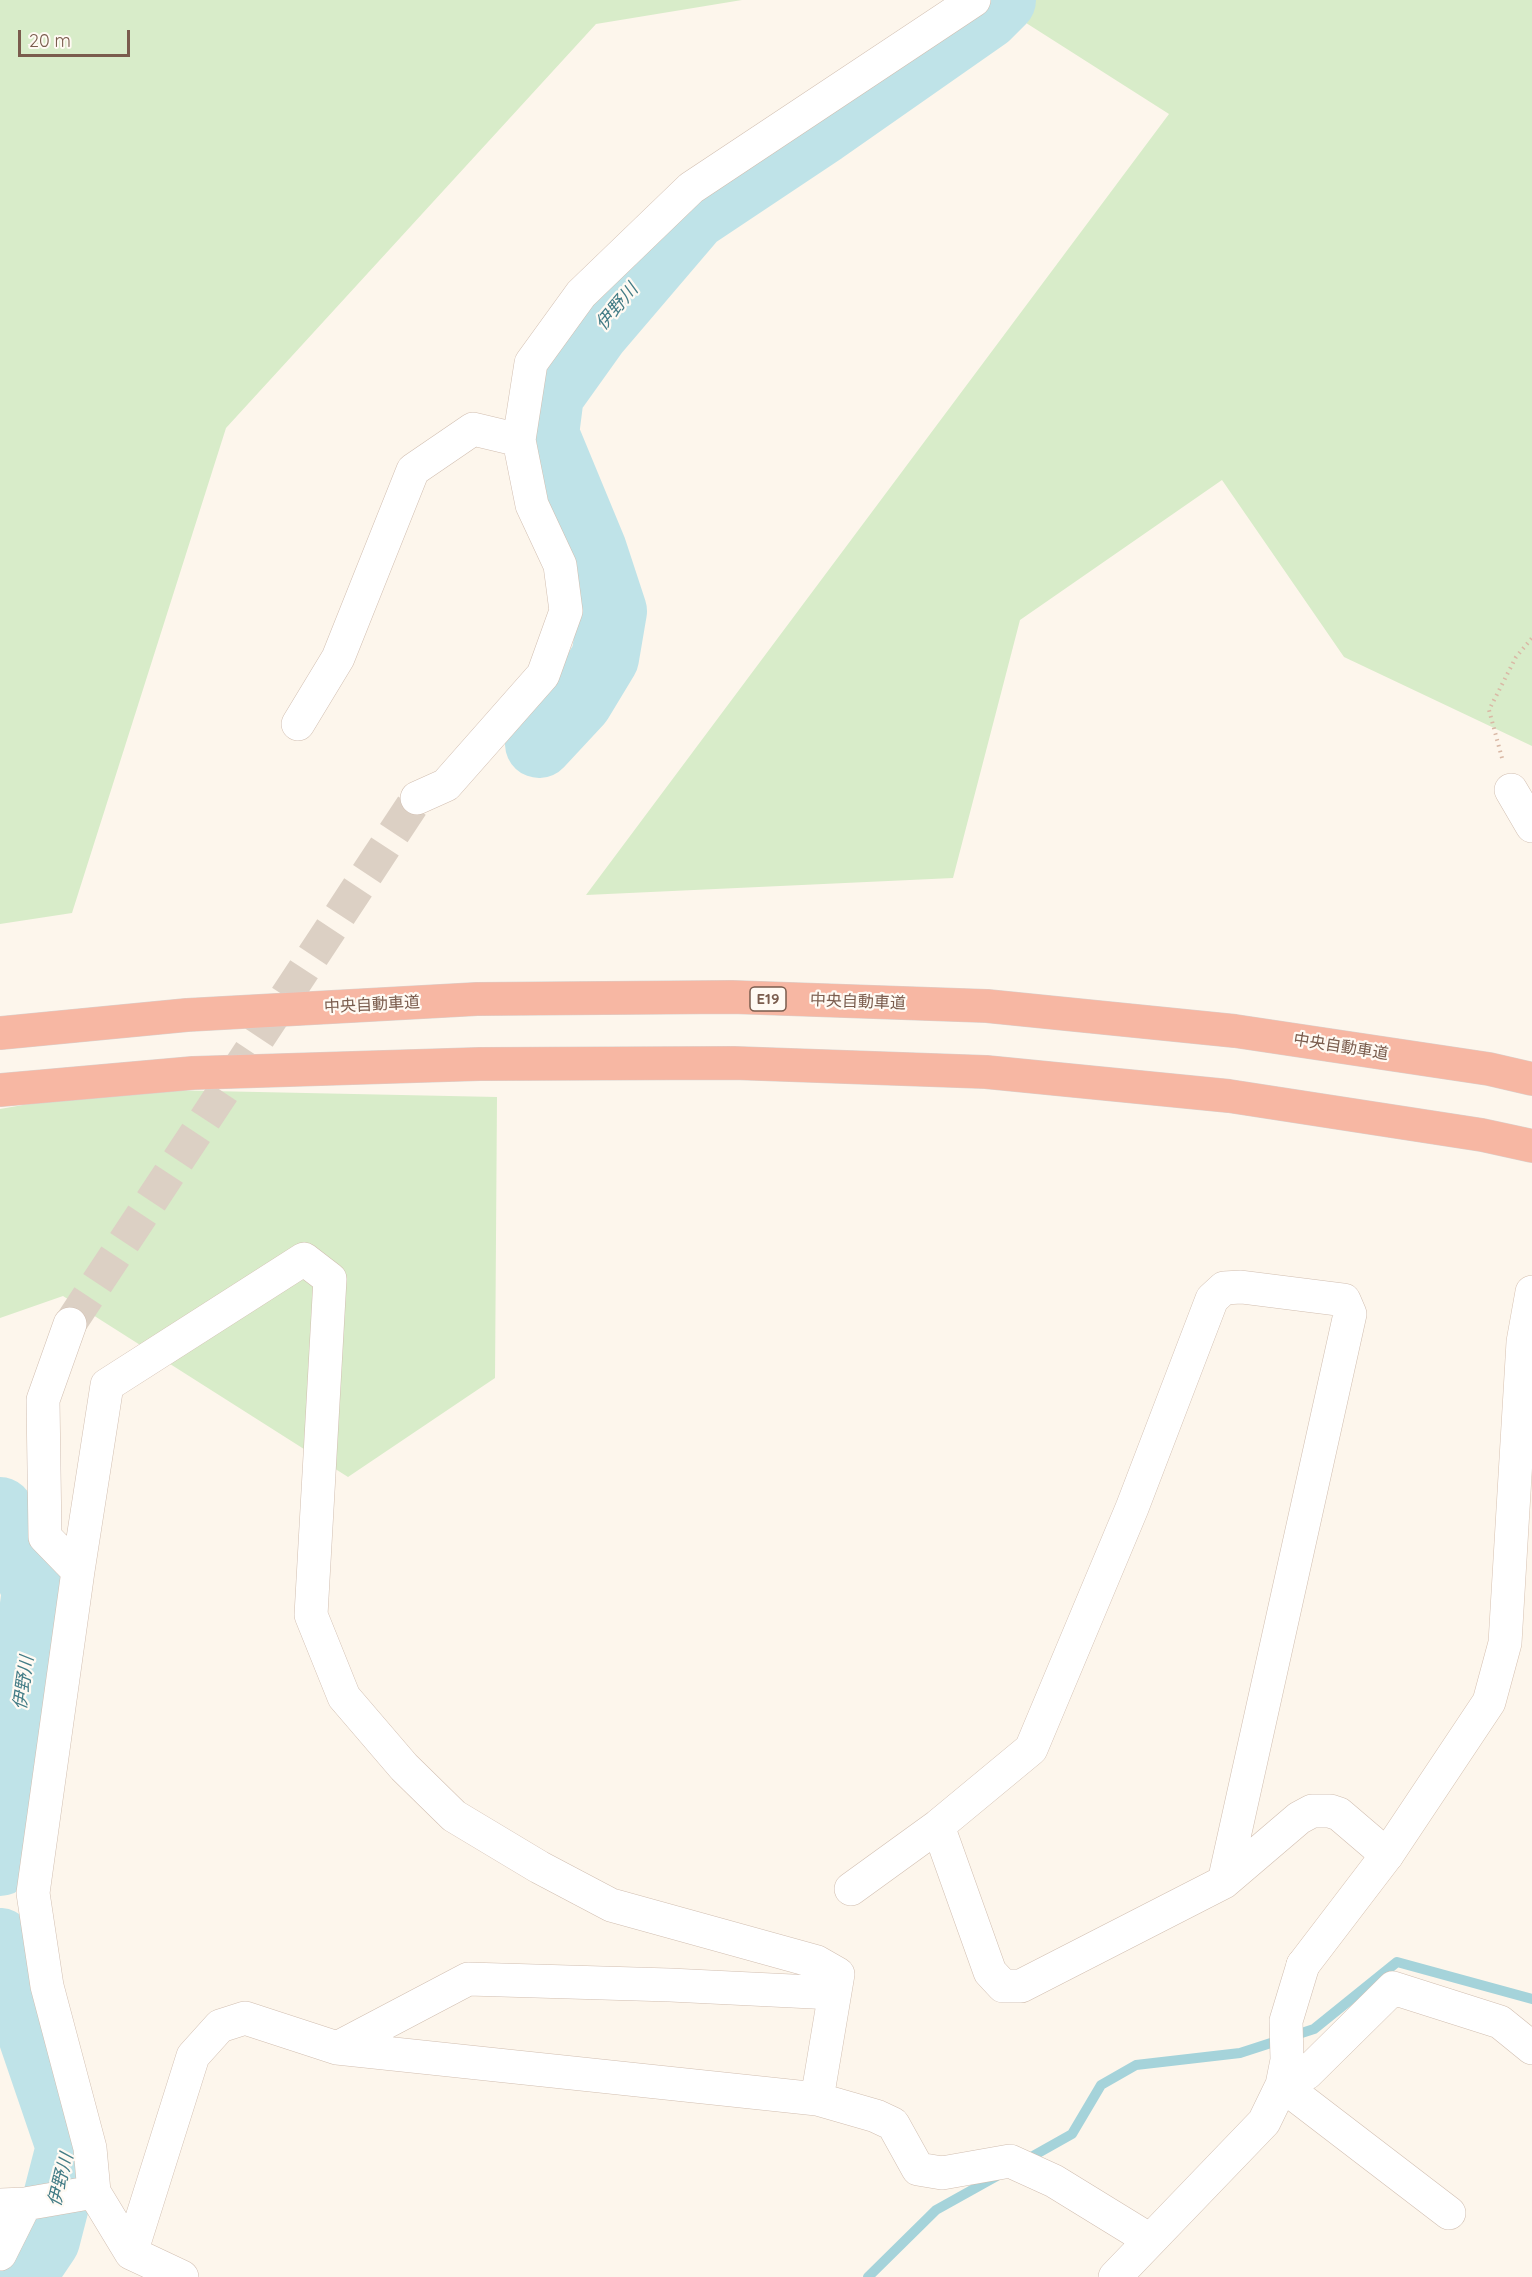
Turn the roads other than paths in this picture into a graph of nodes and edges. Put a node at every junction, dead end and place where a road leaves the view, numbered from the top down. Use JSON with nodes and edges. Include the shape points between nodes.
{"nodes":[{"id":1,"x":974,"y":0,"type":"edge"},
{"id":2,"x":519,"y":440,"type":"junction"},
{"id":3,"x":298,"y":724,"type":"dead end"},
{"id":4,"x":1511,"y":790,"type":"road end"},
{"id":5,"x":417,"y":798,"type":"tunnel mouth"},
{"id":6,"x":1532,"y":826,"type":"edge"},
{"id":7,"x":0,"y":1033,"type":"edge"},
{"id":8,"x":1532,"y":1079,"type":"edge"},
{"id":9,"x":0,"y":1090,"type":"edge"},
{"id":10,"x":1532,"y":1146,"type":"edge"},
{"id":11,"x":1532,"y":1292,"type":"edge"},
{"id":12,"x":70,"y":1324,"type":"tunnel mouth"},
{"id":13,"x":78,"y":1572,"type":"junction"},
{"id":14,"x":938,"y":1826,"type":"junction"},
{"id":15,"x":1387,"y":1855,"type":"junction"},
{"id":16,"x":1224,"y":1882,"type":"junction"},
{"id":17,"x":851,"y":1889,"type":"dead end"},
{"id":18,"x":833,"y":1993,"type":"junction"},
{"id":19,"x":337,"y":2048,"type":"junction"},
{"id":20,"x":1532,"y":2048,"type":"edge"},
{"id":21,"x":1285,"y":2073,"type":"junction"},
{"id":22,"x":817,"y":2099,"type":"junction"},
{"id":23,"x":94,"y":2192,"type":"junction"},
{"id":24,"x":12,"y":2204,"type":"edge"},
{"id":25,"x":1449,"y":2214,"type":"dead end"},
{"id":26,"x":1150,"y":2240,"type":"junction"},
{"id":27,"x":131,"y":2253,"type":"junction"},
{"id":28,"x":0,"y":2254,"type":"edge"},
{"id":29,"x":182,"y":2277,"type":"edge"},
{"id":30,"x":1114,"y":2277,"type":"edge"}],
"edges":[{"from":1,"to":2,"type":"street","via":[[691,188],[651,226],[582,294],[531,363]]},
{"from":2,"to":3,"type":"street","via":[[473,429],[413,470],[338,657]]},
{"from":2,"to":5,"type":"street","via":[[532,505],[560,565],[566,611],[543,675],[446,784]]},
{"from":4,"to":6,"type":"street"},
{"from":7,"to":8,"type":"highway","name":"中央自動車道","number":"E19","via":[[187,1015],[477,999],[732,997],[987,1006],[1224,1029],[1490,1069]]},
{"from":9,"to":10,"type":"highway","via":[[193,1073],[480,1064],[734,1063],[986,1071],[1229,1096]]},
{"from":11,"to":15,"type":"street","via":[[1523,1342],[1505,1643],[1489,1702]]},
{"from":12,"to":13,"type":"street","via":[[43,1400],[45,1537]]},
{"from":13,"to":18,"type":"street","via":[[107,1385],[304,1259],[330,1279],[311,1615],[344,1697],[404,1767],[454,1816],[538,1867],[611,1905],[817,1962],[838,1974]]},
{"from":13,"to":23,"type":"street","via":[[33,1893],[47,1986],[90,2148]]},
{"from":14,"to":16,"type":"street","via":[[990,1972],[1003,1986],[1021,1986]]},
{"from":14,"to":16,"type":"street","via":[[1031,1749],[1132,1508],[1212,1299],[1224,1288],[1241,1287],[1344,1300],[1350,1314]]},
{"from":14,"to":17,"type":"street"},
{"from":15,"to":16,"type":"street","via":[[1339,1814],[1312,1811]]},
{"from":15,"to":21,"type":"street","via":[[1302,1965],[1286,2021]]},
{"from":18,"to":19,"type":"street","via":[[468,1978]]},
{"from":18,"to":22,"type":"street"},
{"from":19,"to":22,"type":"street"},
{"from":19,"to":27,"type":"street","via":[[245,2018],[220,2026],[193,2056]]},
{"from":20,"to":21,"type":"street","via":[[1500,2022],[1393,1988],[1307,2073]]},
{"from":21,"to":25,"type":"street"},
{"from":21,"to":26,"type":"street","via":[[1264,2122]]},
{"from":22,"to":26,"type":"street","via":[[893,2124],[918,2169],[942,2174],[1010,2161],[1054,2181]]},
{"from":23,"to":24,"type":"street"},
{"from":23,"to":27,"type":"street"},
{"from":24,"to":28,"type":"street"},
{"from":26,"to":30,"type":"street"},
{"from":27,"to":29,"type":"street"}]}
